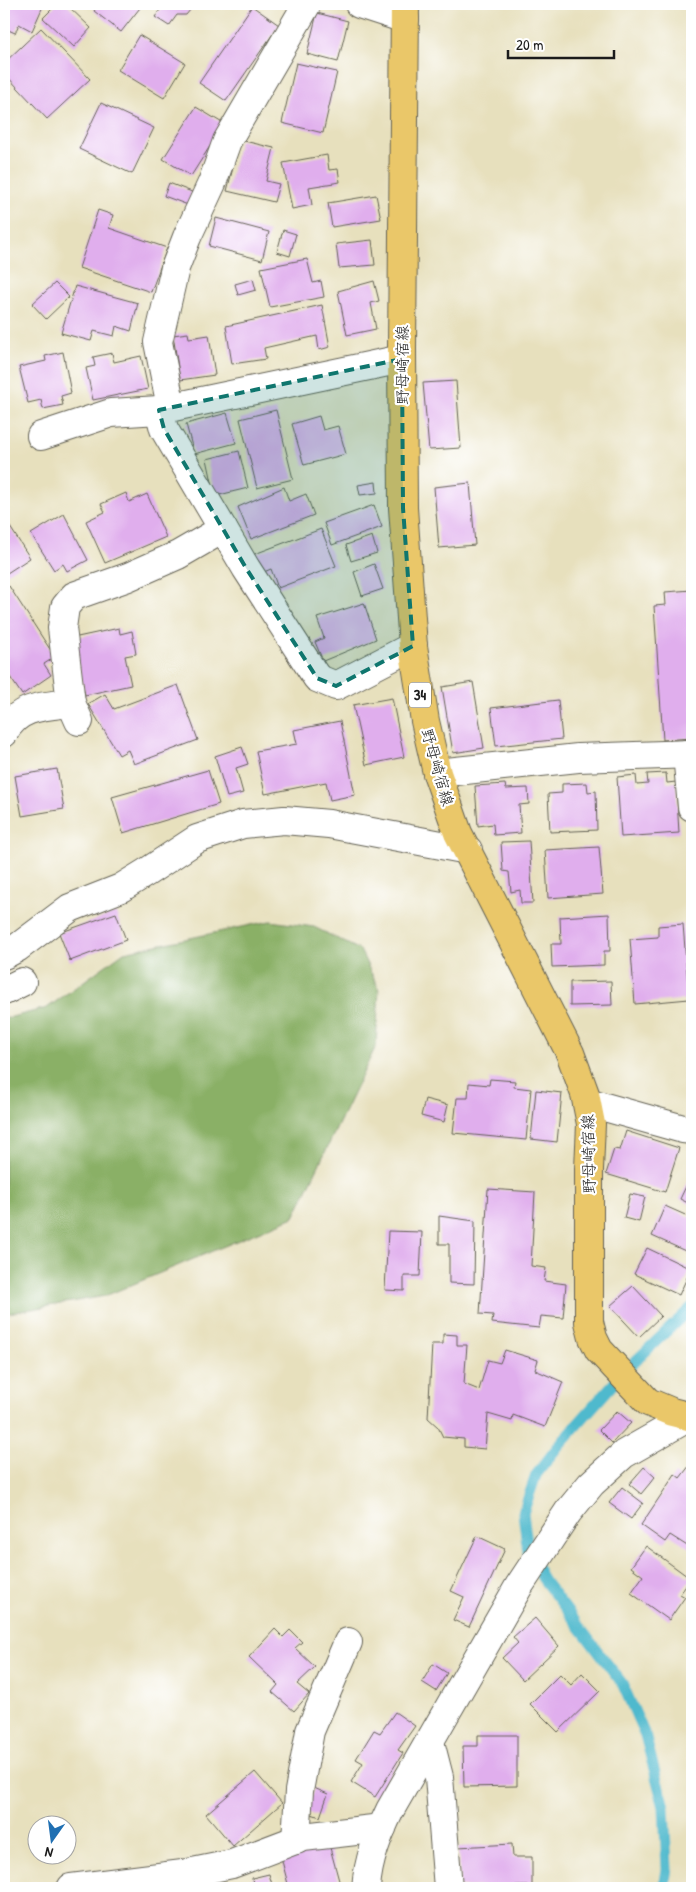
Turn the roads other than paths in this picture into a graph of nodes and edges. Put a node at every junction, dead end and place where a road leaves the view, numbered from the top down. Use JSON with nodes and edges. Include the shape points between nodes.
{"nodes":[{"id":1,"x":307,"y":4,"type":"edge"},
{"id":2,"x":359,"y":4,"type":"edge"},
{"id":3,"x":405,"y":11,"type":"edge"},
{"id":4,"x":402,"y":359,"type":"junction"},
{"id":5,"x":165,"y":408,"type":"junction"},
{"id":6,"x":41,"y":436,"type":"dead end"},
{"id":7,"x":223,"y":529,"type":"junction"},
{"id":8,"x":413,"y":646,"type":"junction"},
{"id":9,"x":4,"y":733,"type":"edge"},
{"id":10,"x":690,"y":754,"type":"edge"},
{"id":11,"x":438,"y":773,"type":"junction"},
{"id":12,"x":692,"y":807,"type":"edge"},
{"id":13,"x":468,"y":850,"type":"junction"},
{"id":14,"x":4,"y":955,"type":"edge"},
{"id":15,"x":587,"y":1102,"type":"junction"},
{"id":16,"x":692,"y":1130,"type":"edge"},
{"id":17,"x":691,"y":1417,"type":"edge"},
{"id":18,"x":348,"y":1642,"type":"dead end"},
{"id":19,"x":430,"y":1742,"type":"junction"},
{"id":20,"x":382,"y":1828,"type":"junction"},
{"id":21,"x":296,"y":1840,"type":"junction"},
{"id":22,"x":71,"y":1888,"type":"edge"},
{"id":23,"x":366,"y":1888,"type":"edge"},
{"id":24,"x":448,"y":1888,"type":"edge"}],
"edges":[{"from":1,"to":5,"type":"street","via":[[227,141],[175,268],[158,342]]},
{"from":2,"to":3,"type":"street"},
{"from":3,"to":4,"type":"main road","name":"野母崎宿線","number":"34"},
{"from":4,"to":5,"type":"street"},
{"from":4,"to":8,"type":"main road","name":"野母崎宿線","number":"34","via":[[403,508]]},
{"from":5,"to":6,"type":"street","via":[[111,413]]},
{"from":5,"to":7,"type":"street","via":[[164,429]]},
{"from":7,"to":8,"type":"street","via":[[317,678],[336,686]]},
{"from":7,"to":9,"type":"street","via":[[178,555],[74,596],[65,607],[62,628],[75,712],[28,708],[8,724]]},
{"from":8,"to":11,"type":"main road","name":"野母崎宿線","number":"34","via":[[425,721]]},
{"from":10,"to":11,"type":"street","via":[[578,758]]},
{"from":10,"to":12,"type":"street"},
{"from":11,"to":13,"type":"main road","name":"野母崎宿線","number":"34","via":[[458,833]]},
{"from":13,"to":14,"type":"street","via":[[329,824],[284,820],[243,824],[197,839],[121,888],[70,908]]},
{"from":13,"to":15,"type":"main road","name":"野母崎宿線","number":"34","via":[[570,1053]]},
{"from":15,"to":16,"type":"street"},
{"from":15,"to":17,"type":"main road","name":"野母崎宿線","number":"34","via":[[591,1124],[589,1322],[593,1338],[599,1350],[648,1402],[657,1408]]},
{"from":17,"to":19,"type":"street","via":[[624,1454],[591,1484],[568,1512],[519,1586]]},
{"from":18,"to":21,"type":"street","via":[[310,1731],[299,1791]]},
{"from":19,"to":20,"type":"street"},
{"from":19,"to":24,"type":"street","via":[[438,1777]]},
{"from":20,"to":21,"type":"street"},
{"from":20,"to":23,"type":"street","via":[[367,1872]]},
{"from":21,"to":22,"type":"street","via":[[232,1864],[183,1874]]}]}
